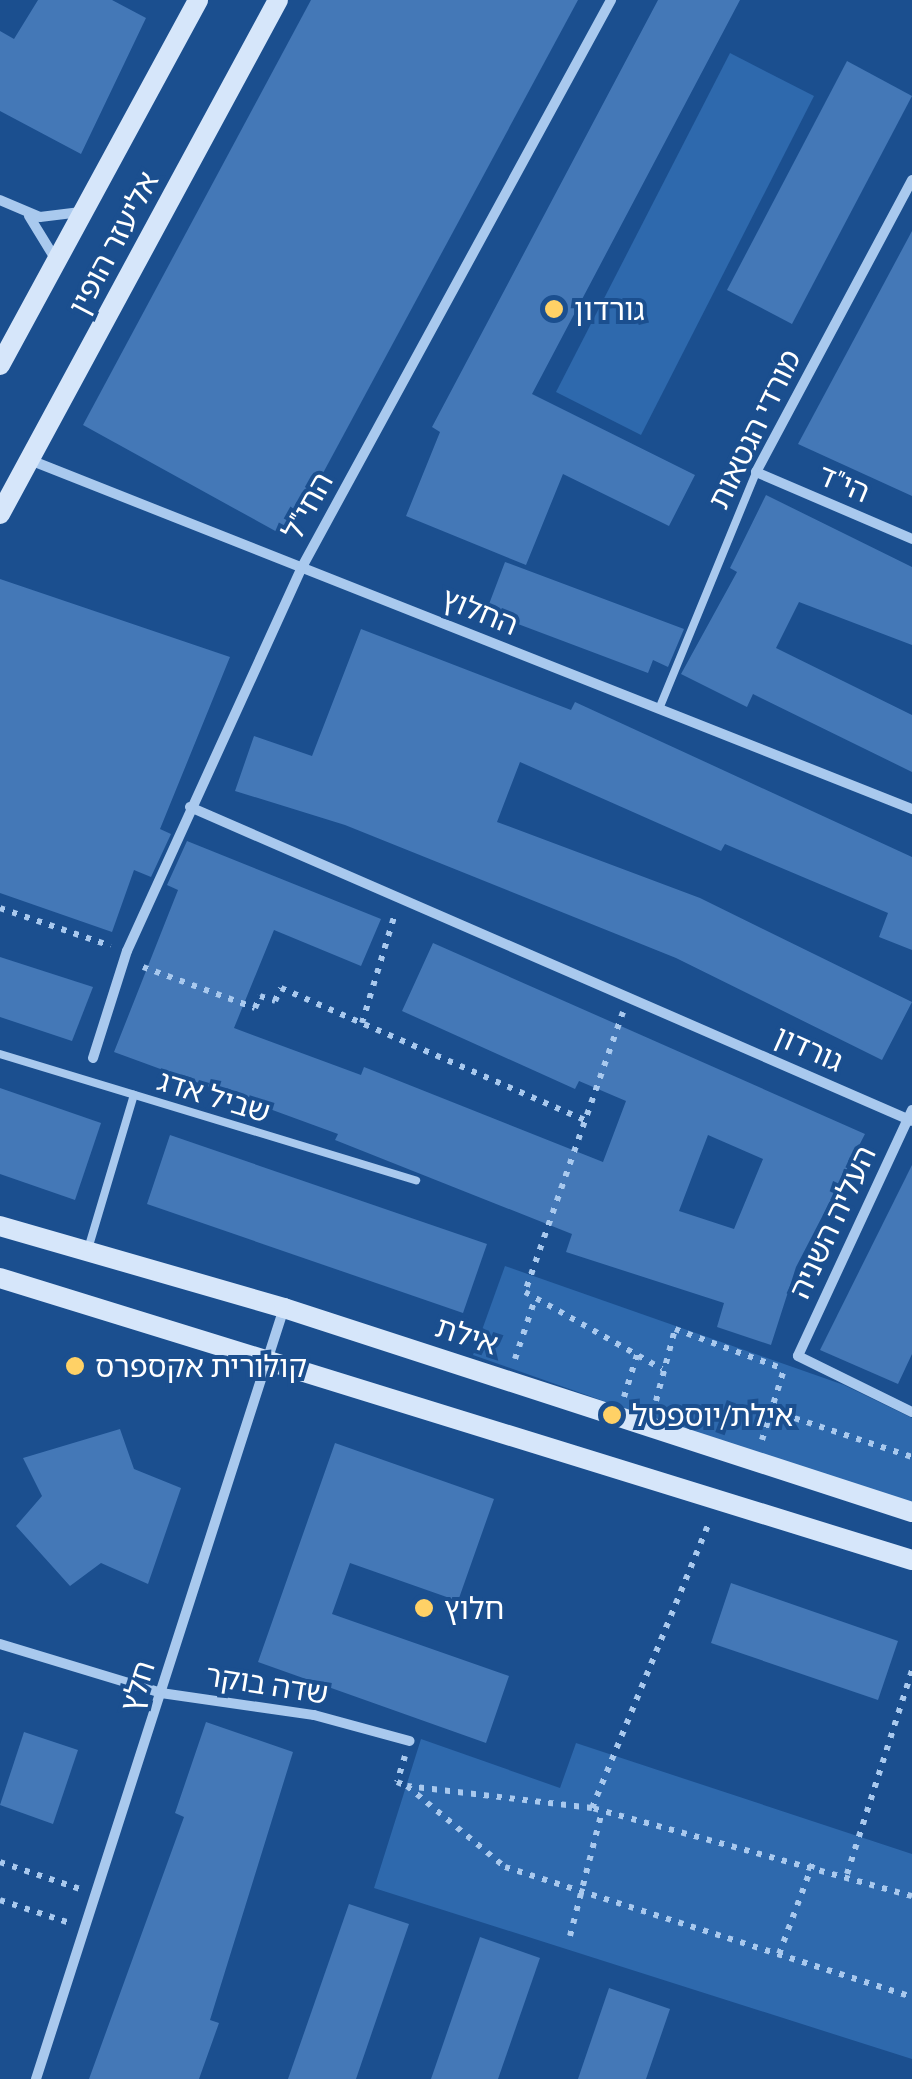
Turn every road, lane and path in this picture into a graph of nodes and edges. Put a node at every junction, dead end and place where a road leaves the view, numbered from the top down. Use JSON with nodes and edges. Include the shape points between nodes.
{"nodes":[{"id":1,"x":198,"y":0,"type":"edge"},
{"id":2,"x":278,"y":0,"type":"edge"},
{"id":3,"x":612,"y":0,"type":"edge"},
{"id":4,"x":912,"y":180,"type":"edge"},
{"id":5,"x":908,"y":199,"type":"edge"},
{"id":6,"x":0,"y":200,"type":"edge"},
{"id":7,"x":82,"y":211,"type":"junction"},
{"id":8,"x":24,"y":212,"type":"junction"},
{"id":9,"x":56,"y":260,"type":"junction"},
{"id":10,"x":0,"y":365,"type":"edge"},
{"id":11,"x":29,"y":460,"type":"junction"},
{"id":12,"x":756,"y":472,"type":"junction"},
{"id":13,"x":0,"y":514,"type":"edge"},
{"id":14,"x":912,"y":540,"type":"edge"},
{"id":15,"x":302,"y":567,"type":"junction"},
{"id":16,"x":659,"y":709,"type":"junction"},
{"id":17,"x":190,"y":807,"type":"junction"},
{"id":18,"x":912,"y":810,"type":"edge"},
{"id":19,"x":401,"y":896,"type":"junction"},
{"id":20,"x":0,"y":908,"type":"edge"},
{"id":21,"x":125,"y":956,"type":"junction"},
{"id":22,"x":628,"y":996,"type":"junction"},
{"id":23,"x":362,"y":1023,"type":"junction"},
{"id":24,"x":0,"y":1054,"type":"edge"},
{"id":25,"x":93,"y":1058,"type":"dead end"},
{"id":26,"x":134,"y":1094,"type":"junction"},
{"id":27,"x":910,"y":1117,"type":"edge"},
{"id":28,"x":584,"y":1120,"type":"junction"},
{"id":29,"x":416,"y":1180,"type":"dead end"},
{"id":30,"x":0,"y":1226,"type":"edge"},
{"id":31,"x":88,"y":1248,"type":"junction"},
{"id":32,"x":0,"y":1278,"type":"edge"},
{"id":33,"x":535,"y":1299,"type":"junction"},
{"id":34,"x":284,"y":1308,"type":"junction"},
{"id":35,"x":637,"y":1355,"type":"junction"},
{"id":36,"x":798,"y":1356,"type":"junction"},
{"id":37,"x":268,"y":1358,"type":"junction"},
{"id":38,"x":662,"y":1369,"type":"junction"},
{"id":39,"x":782,"y":1369,"type":"junction"},
{"id":40,"x":508,"y":1380,"type":"junction"},
{"id":41,"x":670,"y":1406,"type":"dead end"},
{"id":42,"x":770,"y":1410,"type":"junction"},
{"id":43,"x":912,"y":1412,"type":"edge"},
{"id":44,"x":618,"y":1416,"type":"junction"},
{"id":45,"x":745,"y":1429,"type":"dead end"},
{"id":46,"x":763,"y":1435,"type":"junction"},
{"id":47,"x":912,"y":1457,"type":"edge"},
{"id":48,"x":756,"y":1460,"type":"junction"},
{"id":49,"x":720,"y":1496,"type":"junction"},
{"id":50,"x":912,"y":1512,"type":"edge"},
{"id":51,"x":912,"y":1560,"type":"edge"},
{"id":52,"x":0,"y":1644,"type":"edge"},
{"id":53,"x":912,"y":1670,"type":"edge"},
{"id":54,"x":161,"y":1693,"type":"junction"},
{"id":55,"x":410,"y":1741,"type":"joint"},
{"id":56,"x":406,"y":1786,"type":"junction"},
{"id":57,"x":592,"y":1808,"type":"junction"},
{"id":58,"x":602,"y":1811,"type":"junction"},
{"id":59,"x":0,"y":1862,"type":"edge"},
{"id":60,"x":812,"y":1862,"type":"junction"},
{"id":61,"x":846,"y":1874,"type":"junction"},
{"id":62,"x":584,"y":1892,"type":"junction"},
{"id":63,"x":93,"y":1893,"type":"junction"},
{"id":64,"x":912,"y":1896,"type":"edge"},
{"id":65,"x":0,"y":1900,"type":"edge"},
{"id":66,"x":82,"y":1926,"type":"junction"},
{"id":67,"x":570,"y":1936,"type":"dead end"},
{"id":68,"x":779,"y":1954,"type":"junction"},
{"id":69,"x":912,"y":1997,"type":"edge"},
{"id":70,"x":36,"y":2079,"type":"edge"}],
"edges":[{"from":1,"to":7,"type":"street","name":"אליעזר הופין"},
{"from":2,"to":11,"type":"street","name":"אליעזר הופין"},
{"from":3,"to":15,"type":"street","name":"החי\"ל"},
{"from":4,"to":5,"type":"street","name":"מורדי הגטאות"},
{"from":5,"to":12,"type":"street","name":"מורדי הגטאות"},
{"from":6,"to":8,"type":"street"},
{"from":7,"to":8,"type":"street","via":[[56,220]]},
{"from":7,"to":9,"type":"street","name":"אליעזר הופין"},
{"from":8,"to":9,"type":"street"},
{"from":9,"to":10,"type":"street","name":"אליעזר הופין"},
{"from":11,"to":13,"type":"street","name":"אליעזר הופין"},
{"from":11,"to":15,"type":"street","name":"החלוץ"},
{"from":12,"to":14,"type":"street","name":"הי\"ד"},
{"from":12,"to":16,"type":"lane","name":"מורדי הגטאות"},
{"from":15,"to":16,"type":"street","name":"החלוץ"},
{"from":15,"to":17,"type":"street","name":"החי\"ל"},
{"from":16,"to":18,"type":"street","name":"החלוץ"},
{"from":17,"to":19,"type":"street","name":"גורדון"},
{"from":17,"to":21,"type":"street","name":"החי\"ל"},
{"from":19,"to":22,"type":"street","name":"גורדון"},
{"from":19,"to":23,"type":"path"},
{"from":20,"to":21,"type":"path"},
{"from":21,"to":23,"type":"path","via":[[255,1008],[260,996],[275,1001],[280,988]]},
{"from":21,"to":25,"type":"street","name":"החי\"ל"},
{"from":22,"to":27,"type":"street","name":"גורדון"},
{"from":22,"to":28,"type":"path"},
{"from":23,"to":28,"type":"path"},
{"from":24,"to":26,"type":"lane","name":"שביל אדג"},
{"from":26,"to":29,"type":"lane","name":"שביל אדג"},
{"from":26,"to":31,"type":"lane"},
{"from":27,"to":36,"type":"street","name":"העליה השניה"},
{"from":28,"to":33,"type":"path","via":[[524,1292]]},
{"from":30,"to":31,"type":"street","name":"אילת"},
{"from":31,"to":34,"type":"street","name":"אילת"},
{"from":32,"to":37,"type":"street"},
{"from":33,"to":35,"type":"path"},
{"from":33,"to":40,"type":"path"},
{"from":34,"to":37,"type":"street","name":"חלץ"},
{"from":34,"to":40,"type":"street","name":"אילת"},
{"from":35,"to":38,"type":"path"},
{"from":35,"to":44,"type":"path"},
{"from":36,"to":39,"type":"path"},
{"from":36,"to":43,"type":"street"},
{"from":37,"to":49,"type":"street"},
{"from":37,"to":54,"type":"street","name":"חלץ"},
{"from":38,"to":39,"type":"path","via":[[675,1329]]},
{"from":38,"to":41,"type":"path","via":[[651,1400]]},
{"from":39,"to":42,"type":"path"},
{"from":40,"to":44,"type":"street","name":"אילת"},
{"from":42,"to":46,"type":"path"},
{"from":42,"to":47,"type":"path"},
{"from":44,"to":48,"type":"street","name":"אילת"},
{"from":45,"to":46,"type":"path"},
{"from":46,"to":48,"type":"path"},
{"from":48,"to":50,"type":"street","name":"אילת"},
{"from":49,"to":51,"type":"street"},
{"from":49,"to":57,"type":"path"},
{"from":52,"to":54,"type":"street","name":"שדה בוקר"},
{"from":53,"to":61,"type":"path"},
{"from":54,"to":55,"type":"street","name":"שדה בוקר","via":[[314,1715]]},
{"from":54,"to":63,"type":"street","name":"חלץ"},
{"from":55,"to":56,"type":"path","via":[[396,1782]]},
{"from":56,"to":57,"type":"path"},
{"from":56,"to":62,"type":"path","via":[[505,1866]]},
{"from":57,"to":58,"type":"path"},
{"from":58,"to":60,"type":"path"},
{"from":58,"to":62,"type":"path"},
{"from":59,"to":63,"type":"path"},
{"from":60,"to":61,"type":"path"},
{"from":60,"to":68,"type":"path"},
{"from":61,"to":64,"type":"path"},
{"from":62,"to":67,"type":"path"},
{"from":62,"to":68,"type":"path"},
{"from":63,"to":66,"type":"street","name":"חלץ"},
{"from":65,"to":66,"type":"path"},
{"from":66,"to":70,"type":"street","name":"חלץ"},
{"from":68,"to":69,"type":"path"}]}
